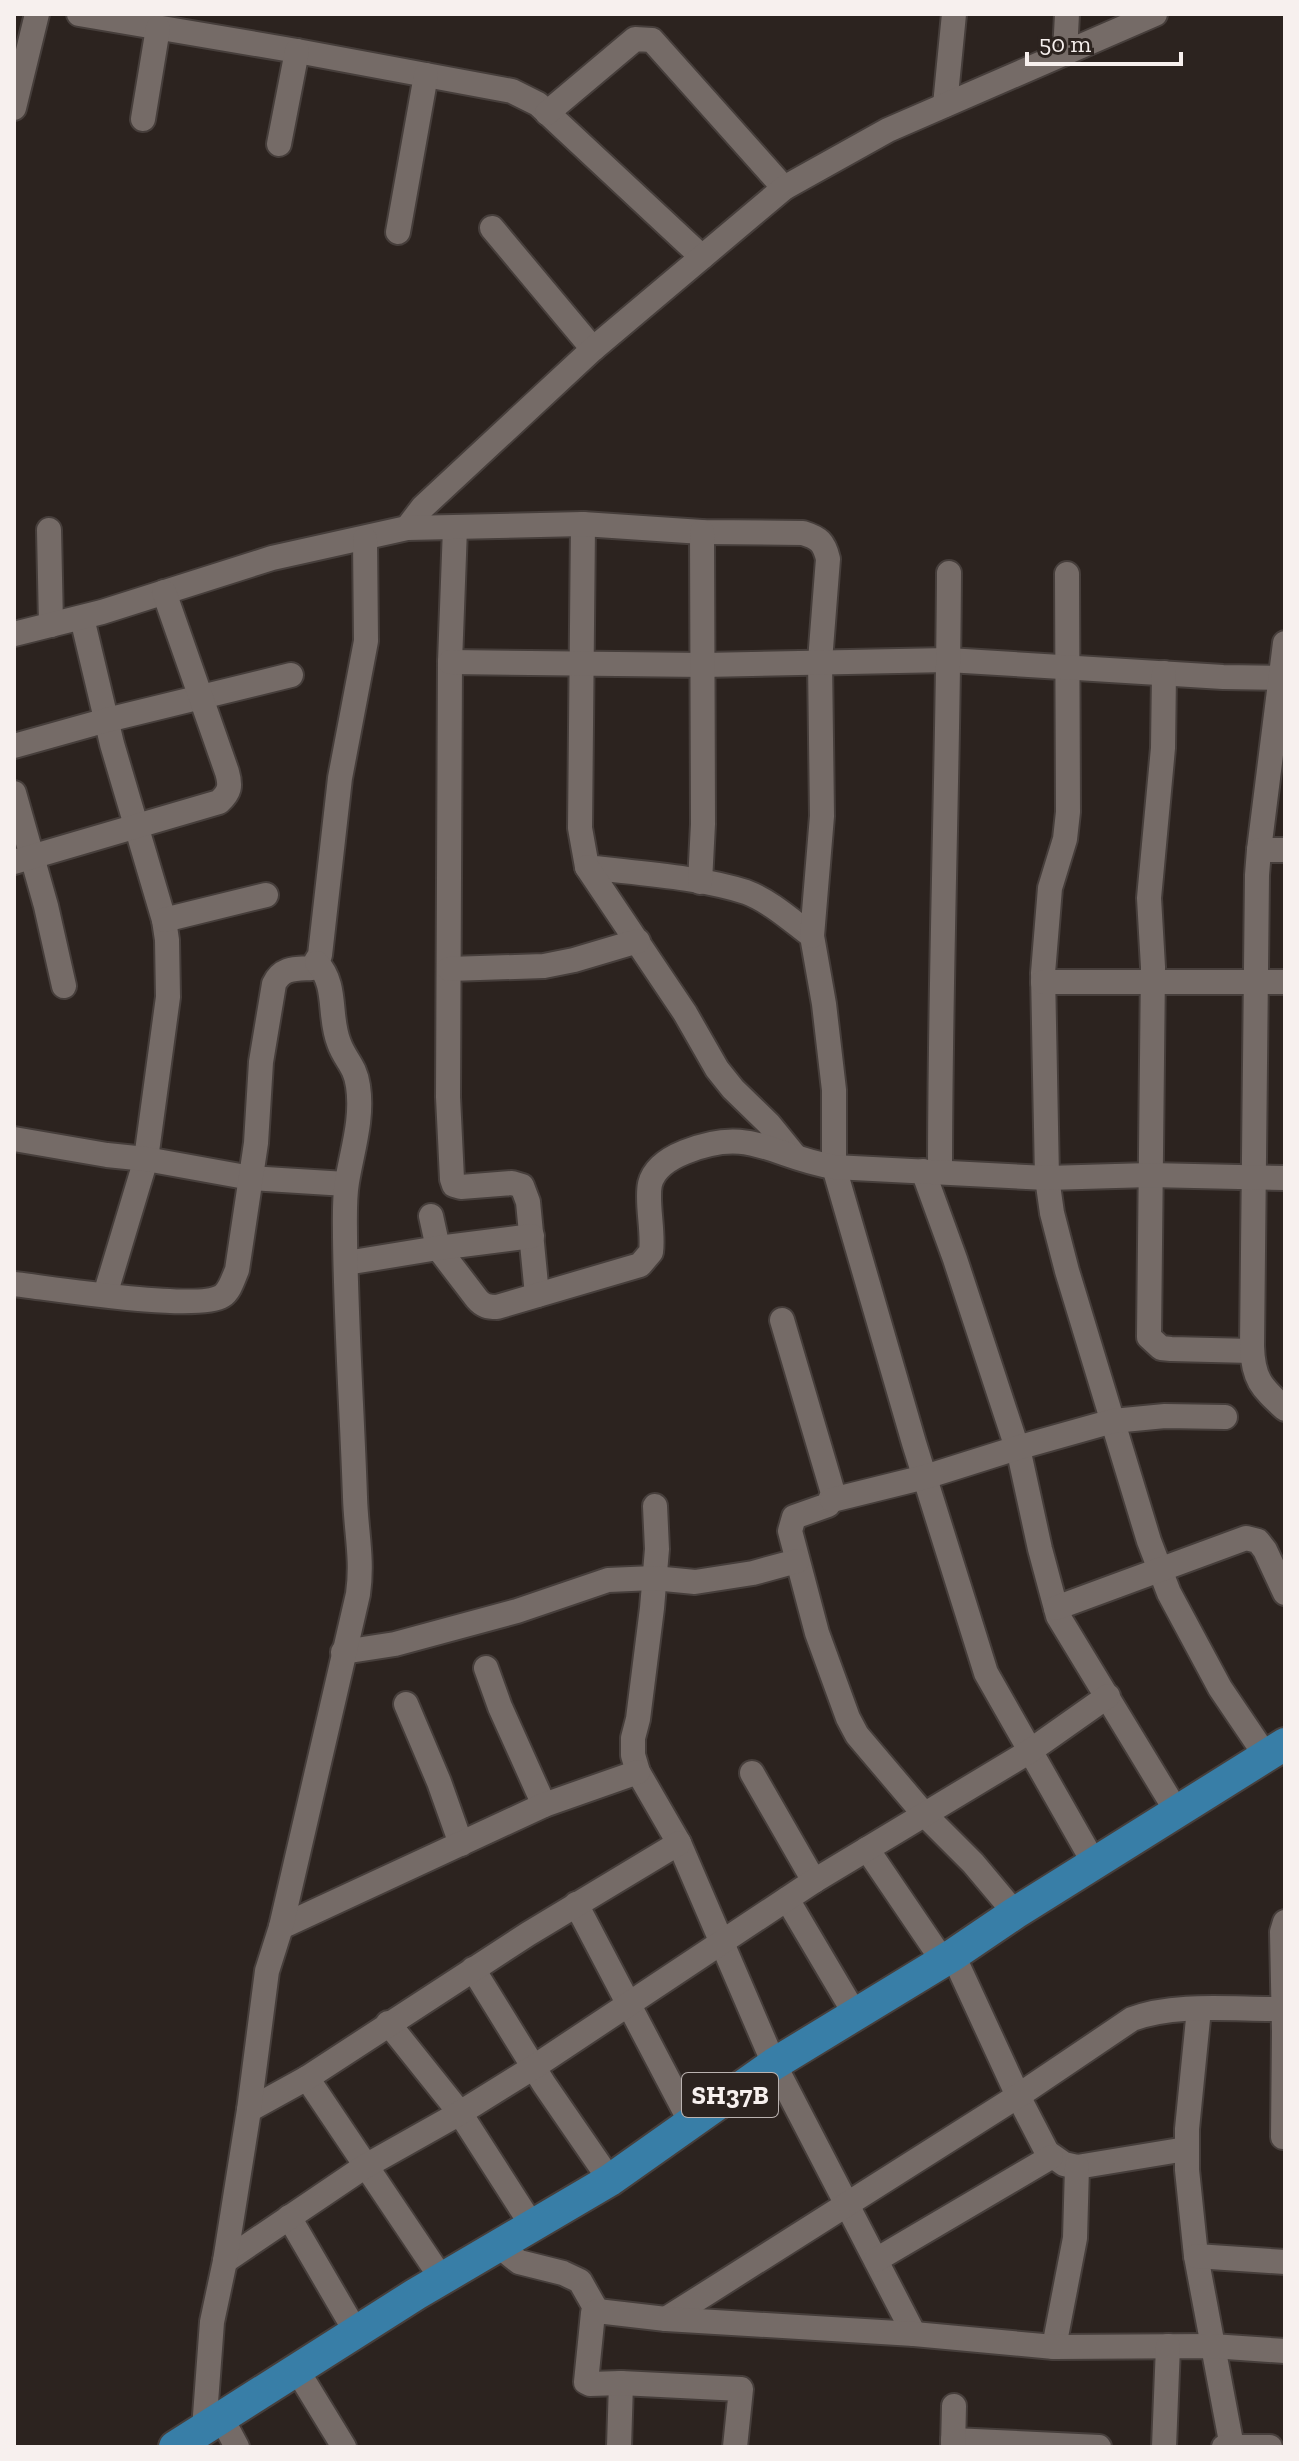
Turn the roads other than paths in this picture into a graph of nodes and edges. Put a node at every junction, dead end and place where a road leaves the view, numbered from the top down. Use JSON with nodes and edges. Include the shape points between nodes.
{"nodes":[{"id":1,"x":37,"y":14,"type":"edge"},
{"id":2,"x":79,"y":14,"type":"edge"},
{"id":3,"x":954,"y":14,"type":"edge"},
{"id":4,"x":1067,"y":14,"type":"edge"},
{"id":5,"x":1155,"y":14,"type":"edge"},
{"id":6,"x":158,"y":28,"type":"junction"},
{"id":7,"x":297,"y":51,"type":"junction"},
{"id":8,"x":1065,"y":53,"type":"junction"},
{"id":9,"x":426,"y":75,"type":"junction"},
{"id":10,"x":945,"y":105,"type":"junction"},
{"id":11,"x":14,"y":108,"type":"edge"},
{"id":12,"x":547,"y":113,"type":"junction"},
{"id":13,"x":143,"y":119,"type":"dead end"},
{"id":14,"x":279,"y":144,"type":"dead end"},
{"id":15,"x":784,"y":188,"type":"junction"},
{"id":16,"x":492,"y":228,"type":"dead end"},
{"id":17,"x":398,"y":232,"type":"dead end"},
{"id":18,"x":702,"y":257,"type":"junction"},
{"id":19,"x":593,"y":349,"type":"junction"},
{"id":20,"x":583,"y":524,"type":"junction"},
{"id":21,"x":407,"y":528,"type":"junction"},
{"id":22,"x":455,"y":528,"type":"junction"},
{"id":23,"x":49,"y":530,"type":"dead end"},
{"id":24,"x":702,"y":532,"type":"junction"},
{"id":25,"x":365,"y":539,"type":"junction"},
{"id":26,"x":949,"y":573,"type":"dead end"},
{"id":27,"x":1067,"y":574,"type":"dead end"},
{"id":28,"x":164,"y":592,"type":"junction"},
{"id":29,"x":82,"y":618,"type":"junction"},
{"id":30,"x":51,"y":625,"type":"junction"},
{"id":31,"x":14,"y":634,"type":"edge"},
{"id":32,"x":1285,"y":643,"type":"edge"},
{"id":33,"x":948,"y":660,"type":"junction"},
{"id":34,"x":820,"y":661,"type":"junction"},
{"id":35,"x":450,"y":662,"type":"junction"},
{"id":36,"x":581,"y":663,"type":"junction"},
{"id":37,"x":704,"y":665,"type":"junction"},
{"id":38,"x":1068,"y":667,"type":"junction"},
{"id":39,"x":1164,"y":673,"type":"junction"},
{"id":40,"x":291,"y":675,"type":"dead end"},
{"id":41,"x":1282,"y":678,"type":"edge"},
{"id":42,"x":201,"y":698,"type":"junction"},
{"id":43,"x":107,"y":720,"type":"junction"},
{"id":44,"x":14,"y":746,"type":"edge"},
{"id":45,"x":14,"y":793,"type":"edge"},
{"id":46,"x":137,"y":826,"type":"junction"},
{"id":47,"x":1259,"y":850,"type":"junction"},
{"id":48,"x":1285,"y":850,"type":"edge"},
{"id":49,"x":23,"y":859,"type":"edge"},
{"id":50,"x":587,"y":867,"type":"junction"},
{"id":51,"x":700,"y":882,"type":"junction"},
{"id":52,"x":266,"y":895,"type":"dead end"},
{"id":53,"x":164,"y":920,"type":"junction"},
{"id":54,"x":812,"y":936,"type":"junction"},
{"id":55,"x":638,"y":941,"type":"junction"},
{"id":56,"x":317,"y":963,"type":"junction"},
{"id":57,"x":449,"y":969,"type":"junction"},
{"id":58,"x":1043,"y":982,"type":"junction"},
{"id":59,"x":1255,"y":982,"type":"junction"},
{"id":60,"x":1285,"y":982,"type":"edge"},
{"id":61,"x":1153,"y":983,"type":"junction"},
{"id":62,"x":64,"y":986,"type":"dead end"},
{"id":63,"x":14,"y":1139,"type":"edge"},
{"id":64,"x":796,"y":1158,"type":"junction"},
{"id":65,"x":146,"y":1159,"type":"junction"},
{"id":66,"x":834,"y":1167,"type":"junction"},
{"id":67,"x":932,"y":1171,"type":"junction"},
{"id":68,"x":1150,"y":1175,"type":"junction"},
{"id":69,"x":1253,"y":1177,"type":"junction"},
{"id":70,"x":251,"y":1178,"type":"junction"},
{"id":71,"x":1047,"y":1178,"type":"junction"},
{"id":72,"x":1285,"y":1178,"type":"edge"},
{"id":73,"x":346,"y":1184,"type":"junction"},
{"id":74,"x":431,"y":1216,"type":"dead end"},
{"id":75,"x":532,"y":1236,"type":"junction"},
{"id":76,"x":438,"y":1248,"type":"junction"},
{"id":77,"x":346,"y":1263,"type":"junction"},
{"id":78,"x":14,"y":1284,"type":"edge"},
{"id":79,"x":105,"y":1295,"type":"junction"},
{"id":80,"x":537,"y":1295,"type":"junction"},
{"id":81,"x":782,"y":1320,"type":"dead end"},
{"id":82,"x":1252,"y":1351,"type":"junction"},
{"id":83,"x":1285,"y":1409,"type":"edge"},
{"id":84,"x":1225,"y":1417,"type":"dead end"},
{"id":85,"x":1113,"y":1421,"type":"junction"},
{"id":86,"x":1017,"y":1448,"type":"junction"},
{"id":87,"x":925,"y":1477,"type":"junction"},
{"id":88,"x":832,"y":1500,"type":"junction"},
{"id":89,"x":655,"y":1506,"type":"dead end"},
{"id":90,"x":797,"y":1561,"type":"junction"},
{"id":91,"x":1161,"y":1571,"type":"junction"},
{"id":92,"x":654,"y":1578,"type":"junction"},
{"id":93,"x":1285,"y":1593,"type":"edge"},
{"id":94,"x":1056,"y":1608,"type":"junction"},
{"id":95,"x":343,"y":1652,"type":"junction"},
{"id":96,"x":486,"y":1668,"type":"dead end"},
{"id":97,"x":1108,"y":1696,"type":"junction"},
{"id":98,"x":406,"y":1704,"type":"dead end"},
{"id":99,"x":1276,"y":1750,"type":"edge"},
{"id":100,"x":1030,"y":1751,"type":"junction"},
{"id":101,"x":638,"y":1772,"type":"junction"},
{"id":102,"x":752,"y":1773,"type":"dead end"},
{"id":103,"x":544,"y":1805,"type":"junction"},
{"id":104,"x":1177,"y":1812,"type":"junction"},
{"id":105,"x":924,"y":1814,"type":"junction"},
{"id":106,"x":679,"y":1843,"type":"junction"},
{"id":107,"x":461,"y":1844,"type":"junction"},
{"id":108,"x":867,"y":1849,"type":"junction"},
{"id":109,"x":1094,"y":1863,"type":"junction"},
{"id":110,"x":814,"y":1881,"type":"junction"},
{"id":111,"x":787,"y":1899,"type":"junction"},
{"id":112,"x":576,"y":1904,"type":"junction"},
{"id":113,"x":1015,"y":1913,"type":"junction"},
{"id":114,"x":1285,"y":1922,"type":"edge"},
{"id":115,"x":281,"y":1927,"type":"junction"},
{"id":116,"x":722,"y":1942,"type":"junction"},
{"id":117,"x":948,"y":1958,"type":"junction"},
{"id":118,"x":473,"y":1969,"type":"junction"},
{"id":119,"x":628,"y":2005,"type":"junction"},
{"id":120,"x":1199,"y":2009,"type":"junction"},
{"id":121,"x":1284,"y":2009,"type":"edge"},
{"id":122,"x":855,"y":2014,"type":"junction"},
{"id":123,"x":388,"y":2023,"type":"junction"},
{"id":124,"x":774,"y":2064,"type":"junction"},
{"id":125,"x":534,"y":2067,"type":"junction"},
{"id":126,"x":307,"y":2078,"type":"junction"},
{"id":127,"x":1284,"y":2090,"type":"edge"},
{"id":128,"x":1018,"y":2096,"type":"junction"},
{"id":129,"x":249,"y":2110,"type":"junction"},
{"id":130,"x":460,"y":2113,"type":"junction"},
{"id":131,"x":691,"y":2123,"type":"junction"},
{"id":132,"x":1283,"y":2137,"type":"dead end"},
{"id":133,"x":1186,"y":2149,"type":"junction"},
{"id":134,"x":1051,"y":2157,"type":"junction"},
{"id":135,"x":364,"y":2167,"type":"junction"},
{"id":136,"x":1077,"y":2167,"type":"junction"},
{"id":137,"x":610,"y":2180,"type":"junction"},
{"id":138,"x":847,"y":2203,"type":"junction"},
{"id":139,"x":289,"y":2217,"type":"junction"},
{"id":140,"x":533,"y":2227,"type":"junction"},
{"id":141,"x":499,"y":2246,"type":"junction"},
{"id":142,"x":1196,"y":2256,"type":"junction"},
{"id":143,"x":876,"y":2260,"type":"junction"},
{"id":144,"x":225,"y":2261,"type":"junction"},
{"id":145,"x":1285,"y":2262,"type":"edge"},
{"id":146,"x":442,"y":2279,"type":"junction"},
{"id":147,"x":597,"y":2311,"type":"junction"},
{"id":148,"x":666,"y":2319,"type":"junction"},
{"id":149,"x":356,"y":2332,"type":"junction"},
{"id":150,"x":914,"y":2334,"type":"junction"},
{"id":151,"x":1168,"y":2346,"type":"junction"},
{"id":152,"x":1212,"y":2346,"type":"junction"},
{"id":153,"x":1054,"y":2347,"type":"junction"},
{"id":154,"x":1285,"y":2351,"type":"edge"},
{"id":155,"x":297,"y":2370,"type":"junction"},
{"id":156,"x":621,"y":2383,"type":"junction"},
{"id":157,"x":954,"y":2406,"type":"dead end"},
{"id":158,"x":212,"y":2423,"type":"junction"},
{"id":159,"x":953,"y":2444,"type":"edge"},
{"id":160,"x":175,"y":2447,"type":"edge"},
{"id":161,"x":237,"y":2447,"type":"edge"},
{"id":162,"x":344,"y":2447,"type":"edge"},
{"id":163,"x":619,"y":2447,"type":"edge"},
{"id":164,"x":735,"y":2447,"type":"edge"},
{"id":165,"x":1099,"y":2447,"type":"edge"},
{"id":166,"x":1164,"y":2447,"type":"edge"},
{"id":167,"x":1224,"y":2447,"type":"edge"},
{"id":168,"x":1232,"y":2447,"type":"edge"},
{"id":169,"x":1270,"y":2447,"type":"edge"}],
"edges":[{"from":1,"to":11,"type":"street"},
{"from":2,"to":6,"type":"street"},
{"from":3,"to":10,"type":"street"},
{"from":4,"to":8,"type":"street"},
{"from":5,"to":8,"type":"street"},
{"from":6,"to":7,"type":"street"},
{"from":6,"to":13,"type":"street"},
{"from":7,"to":9,"type":"street"},
{"from":7,"to":14,"type":"street"},
{"from":8,"to":10,"type":"street"},
{"from":9,"to":12,"type":"street","via":[[512,91]]},
{"from":9,"to":17,"type":"street"},
{"from":10,"to":15,"type":"street"},
{"from":12,"to":15,"type":"street","via":[[635,39],[652,40]]},
{"from":12,"to":18,"type":"street"},
{"from":15,"to":18,"type":"street"},
{"from":16,"to":19,"type":"street"},
{"from":18,"to":19,"type":"street"},
{"from":19,"to":21,"type":"street","via":[[423,507]]},
{"from":20,"to":22,"type":"street"},
{"from":20,"to":24,"type":"street"},
{"from":20,"to":36,"type":"street"},
{"from":21,"to":22,"type":"street"},
{"from":21,"to":25,"type":"street"},
{"from":22,"to":35,"type":"street"},
{"from":23,"to":30,"type":"street"},
{"from":24,"to":34,"type":"street","via":[[803,533],[825,545]]},
{"from":24,"to":37,"type":"street"},
{"from":25,"to":28,"type":"street","via":[[272,558]]},
{"from":25,"to":56,"type":"street","via":[[366,641],[340,778]]},
{"from":26,"to":33,"type":"street"},
{"from":27,"to":38,"type":"street"},
{"from":28,"to":29,"type":"street"},
{"from":28,"to":42,"type":"street"},
{"from":29,"to":30,"type":"street"},
{"from":29,"to":43,"type":"street"},
{"from":30,"to":31,"type":"street"},
{"from":32,"to":41,"type":"street"},
{"from":33,"to":34,"type":"street"},
{"from":33,"to":38,"type":"street"},
{"from":33,"to":67,"type":"street"},
{"from":34,"to":37,"type":"street"},
{"from":34,"to":54,"type":"street","via":[[822,816]]},
{"from":35,"to":36,"type":"street"},
{"from":35,"to":57,"type":"street"},
{"from":36,"to":37,"type":"street"},
{"from":36,"to":50,"type":"street","via":[[580,828]]},
{"from":37,"to":51,"type":"street"},
{"from":38,"to":39,"type":"street"},
{"from":38,"to":58,"type":"street","via":[[1068,812],[1050,888]]},
{"from":39,"to":41,"type":"street"},
{"from":39,"to":61,"type":"street","via":[[1149,898]]},
{"from":40,"to":42,"type":"street"},
{"from":41,"to":47,"type":"street"},
{"from":42,"to":43,"type":"street"},
{"from":42,"to":46,"type":"street","via":[[231,784],[228,794],[219,802]]},
{"from":43,"to":44,"type":"street"},
{"from":43,"to":46,"type":"street"},
{"from":45,"to":49,"type":"street"},
{"from":46,"to":49,"type":"street"},
{"from":46,"to":53,"type":"street"},
{"from":47,"to":48,"type":"street"},
{"from":47,"to":59,"type":"street"},
{"from":49,"to":62,"type":"street","via":[[46,906]]},
{"from":50,"to":51,"type":"street"},
{"from":50,"to":55,"type":"street"},
{"from":51,"to":54,"type":"street","via":[[748,893]]},
{"from":52,"to":53,"type":"street"},
{"from":53,"to":65,"type":"street","via":[[168,997]]},
{"from":54,"to":66,"type":"street","via":[[834,1090]]},
{"from":55,"to":57,"type":"street","via":[[544,966]]},
{"from":55,"to":64,"type":"street","via":[[717,1069]]},
{"from":56,"to":70,"type":"street","via":[[286,970],[274,984]]},
{"from":56,"to":73,"type":"street","via":[[328,980],[339,1045],[354,1067],[359,1089]]},
{"from":57,"to":75,"type":"street","via":[[452,1179],[461,1187],[522,1186]]},
{"from":58,"to":61,"type":"street"},
{"from":58,"to":71,"type":"street"},
{"from":59,"to":60,"type":"street"},
{"from":59,"to":61,"type":"street"},
{"from":59,"to":69,"type":"street"},
{"from":61,"to":68,"type":"street"},
{"from":63,"to":65,"type":"street"},
{"from":64,"to":66,"type":"street"},
{"from":64,"to":80,"type":"street","via":[[734,1140],[706,1143],[672,1157],[657,1170],[650,1186],[648,1259]]},
{"from":65,"to":70,"type":"street"},
{"from":65,"to":79,"type":"street"},
{"from":66,"to":67,"type":"street"},
{"from":66,"to":87,"type":"street"},
{"from":67,"to":71,"type":"street"},
{"from":67,"to":86,"type":"street"},
{"from":68,"to":69,"type":"street"},
{"from":68,"to":71,"type":"street"},
{"from":68,"to":82,"type":"street","via":[[1149,1337],[1161,1348]]},
{"from":69,"to":72,"type":"street"},
{"from":69,"to":82,"type":"street"},
{"from":70,"to":73,"type":"street"},
{"from":70,"to":79,"type":"street","via":[[237,1270],[224,1296],[190,1302]]},
{"from":71,"to":85,"type":"street","via":[[1067,1271]]},
{"from":73,"to":77,"type":"street"},
{"from":74,"to":76,"type":"street"},
{"from":75,"to":76,"type":"street"},
{"from":75,"to":80,"type":"street"},
{"from":76,"to":77,"type":"street"},
{"from":76,"to":80,"type":"street","via":[[482,1305],[497,1307]]},
{"from":77,"to":95,"type":"street","via":[[361,1569]]},
{"from":78,"to":79,"type":"street"},
{"from":81,"to":88,"type":"street"},
{"from":82,"to":83,"type":"street","via":[[1252,1368],[1261,1387]]},
{"from":84,"to":85,"type":"street"},
{"from":85,"to":86,"type":"street"},
{"from":85,"to":91,"type":"street"},
{"from":86,"to":87,"type":"street"},
{"from":86,"to":94,"type":"street"},
{"from":87,"to":88,"type":"street"},
{"from":87,"to":100,"type":"street","via":[[986,1673]]},
{"from":88,"to":90,"type":"street","via":[[791,1522]]},
{"from":89,"to":92,"type":"street"},
{"from":90,"to":92,"type":"street","via":[[695,1582]]},
{"from":90,"to":105,"type":"street","via":[[848,1718]]},
{"from":91,"to":93,"type":"street","via":[[1246,1538],[1265,1550]]},
{"from":91,"to":94,"type":"street"},
{"from":91,"to":99,"type":"street","via":[[1220,1688]]},
{"from":92,"to":95,"type":"street","via":[[608,1580],[517,1611],[395,1644]]},
{"from":92,"to":101,"type":"street","via":[[633,1738]]},
{"from":94,"to":97,"type":"street"},
{"from":95,"to":115,"type":"street"},
{"from":96,"to":103,"type":"street"},
{"from":97,"to":100,"type":"street"},
{"from":97,"to":104,"type":"street"},
{"from":98,"to":107,"type":"street"},
{"from":99,"to":104,"type":"main road","number":"SH37B"},
{"from":100,"to":105,"type":"street"},
{"from":100,"to":109,"type":"street"},
{"from":101,"to":103,"type":"street"},
{"from":101,"to":106,"type":"street"},
{"from":102,"to":110,"type":"street"},
{"from":103,"to":107,"type":"street"},
{"from":104,"to":109,"type":"main road","number":"SH37B"},
{"from":105,"to":108,"type":"street"},
{"from":105,"to":113,"type":"street"},
{"from":106,"to":112,"type":"street"},
{"from":106,"to":116,"type":"street"},
{"from":107,"to":115,"type":"street"},
{"from":108,"to":110,"type":"street"},
{"from":108,"to":117,"type":"street"},
{"from":109,"to":113,"type":"main road","number":"SH37B"},
{"from":110,"to":111,"type":"street"},
{"from":111,"to":116,"type":"street"},
{"from":111,"to":122,"type":"street"},
{"from":112,"to":118,"type":"street"},
{"from":112,"to":119,"type":"street"},
{"from":113,"to":117,"type":"main road","number":"SH37B"},
{"from":114,"to":121,"type":"street"},
{"from":115,"to":129,"type":"street","via":[[267,1971]]},
{"from":116,"to":119,"type":"street"},
{"from":116,"to":124,"type":"street"},
{"from":117,"to":122,"type":"main road","number":"SH37B"},
{"from":117,"to":128,"type":"street"},
{"from":118,"to":123,"type":"street"},
{"from":118,"to":125,"type":"street"},
{"from":119,"to":125,"type":"street"},
{"from":119,"to":131,"type":"street"},
{"from":120,"to":121,"type":"street"},
{"from":120,"to":128,"type":"street","via":[[1132,2019]]},
{"from":120,"to":133,"type":"street"},
{"from":121,"to":127,"type":"street"},
{"from":122,"to":124,"type":"main road","number":"SH37B"},
{"from":123,"to":126,"type":"street"},
{"from":123,"to":130,"type":"street"},
{"from":124,"to":131,"type":"main road","number":"SH37B"},
{"from":124,"to":138,"type":"street"},
{"from":125,"to":130,"type":"street"},
{"from":125,"to":137,"type":"street"},
{"from":126,"to":129,"type":"street"},
{"from":126,"to":135,"type":"street"},
{"from":127,"to":132,"type":"street"},
{"from":128,"to":134,"type":"street"},
{"from":128,"to":138,"type":"street"},
{"from":129,"to":144,"type":"street"},
{"from":130,"to":135,"type":"street"},
{"from":130,"to":140,"type":"street"},
{"from":131,"to":137,"type":"main road","number":"SH37B"},
{"from":133,"to":136,"type":"street"},
{"from":133,"to":142,"type":"street"},
{"from":134,"to":136,"type":"street"},
{"from":134,"to":143,"type":"street"},
{"from":135,"to":139,"type":"street"},
{"from":135,"to":146,"type":"street"},
{"from":136,"to":153,"type":"street","via":[[1075,2238]]},
{"from":137,"to":140,"type":"main road","number":"SH37B"},
{"from":138,"to":143,"type":"street"},
{"from":138,"to":148,"type":"street"},
{"from":139,"to":144,"type":"street"},
{"from":139,"to":149,"type":"street"},
{"from":140,"to":141,"type":"main road","number":"SH37B"},
{"from":141,"to":146,"type":"main road","number":"SH37B"},
{"from":141,"to":147,"type":"street","via":[[519,2262],[580,2281]]},
{"from":142,"to":145,"type":"street"},
{"from":142,"to":152,"type":"street"},
{"from":143,"to":150,"type":"street"},
{"from":144,"to":158,"type":"street","via":[[212,2322]]},
{"from":146,"to":149,"type":"main road","number":"SH37B"},
{"from":147,"to":148,"type":"street"},
{"from":147,"to":156,"type":"street","via":[[586,2382]]},
{"from":148,"to":150,"type":"street"},
{"from":149,"to":155,"type":"main road","number":"SH37B"},
{"from":150,"to":153,"type":"street"},
{"from":151,"to":152,"type":"street"},
{"from":151,"to":153,"type":"street"},
{"from":151,"to":166,"type":"street"},
{"from":152,"to":154,"type":"street"},
{"from":152,"to":168,"type":"street"},
{"from":155,"to":158,"type":"main road","number":"SH37B"},
{"from":155,"to":162,"type":"street"},
{"from":156,"to":163,"type":"street"},
{"from":156,"to":164,"type":"street","via":[[741,2389]]},
{"from":157,"to":159,"type":"street"},
{"from":158,"to":160,"type":"main road","number":"SH37B"},
{"from":158,"to":161,"type":"street"},
{"from":159,"to":165,"type":"street"},
{"from":167,"to":168,"type":"street"},
{"from":168,"to":169,"type":"street"}]}
